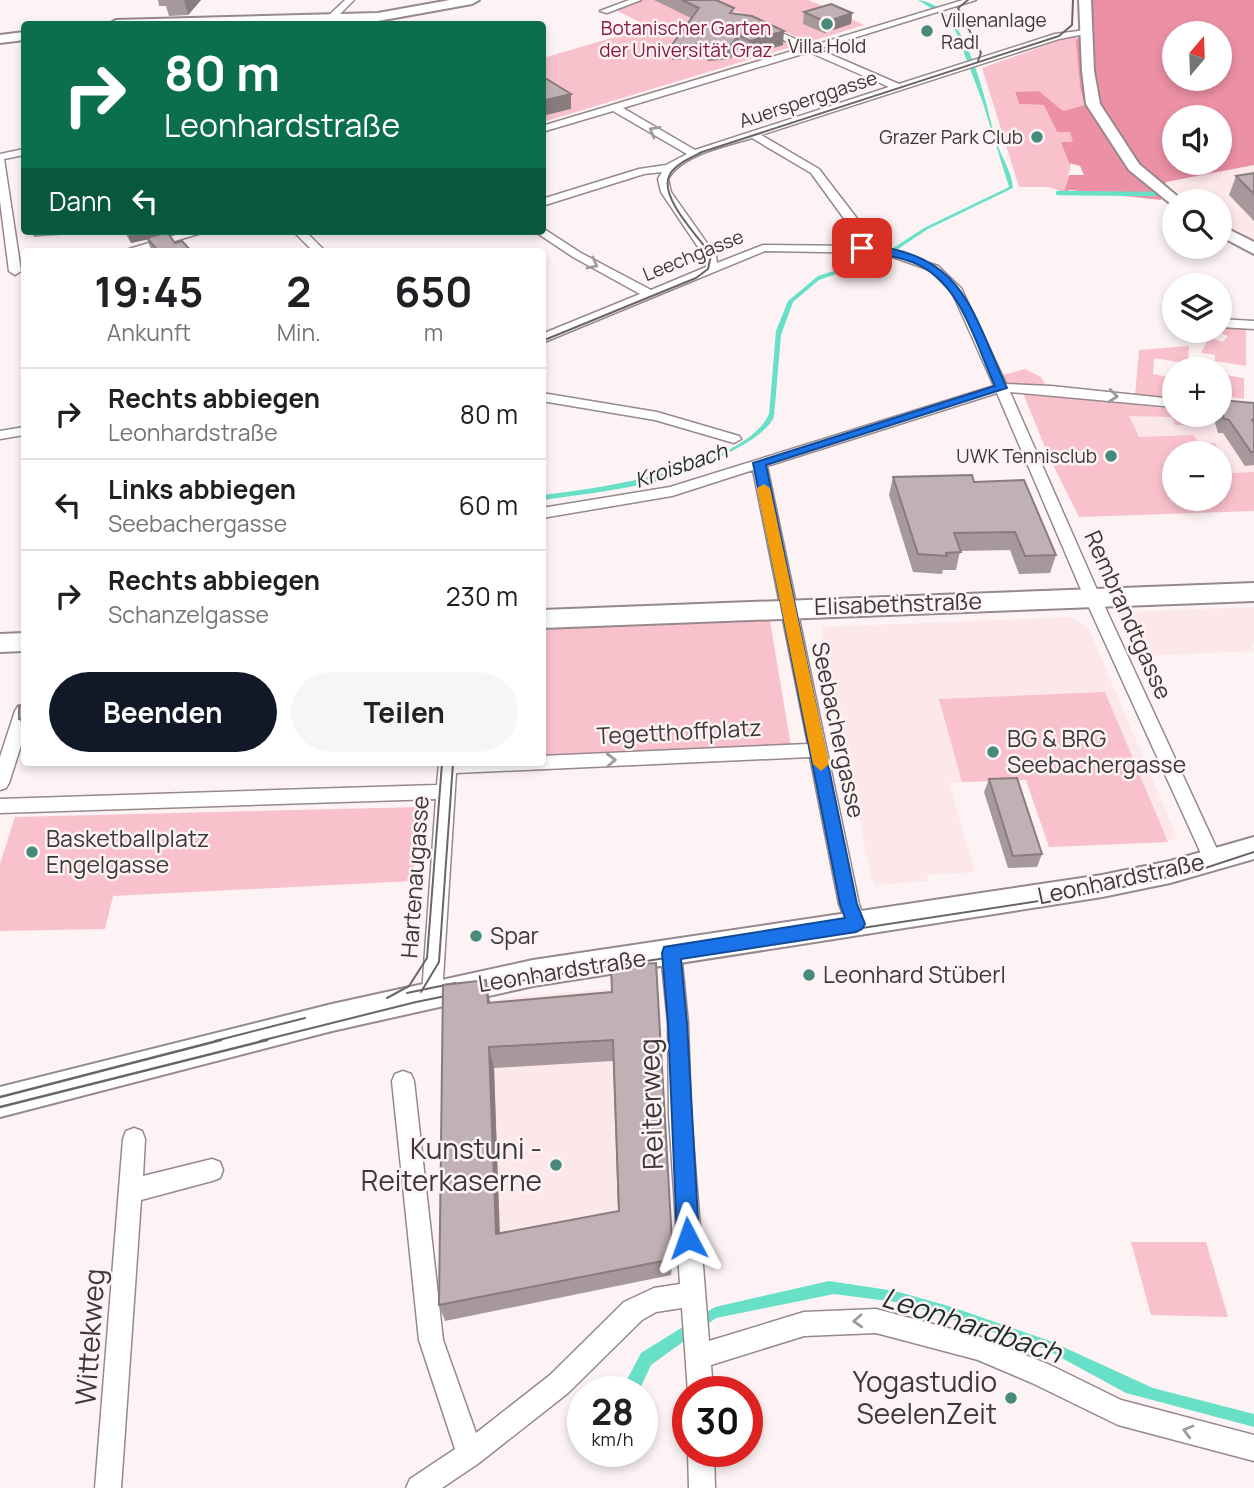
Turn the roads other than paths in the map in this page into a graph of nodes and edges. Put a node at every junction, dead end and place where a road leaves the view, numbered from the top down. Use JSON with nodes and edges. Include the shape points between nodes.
{"nodes":[{"id":1,"x":350,"y":0,"type":"edge"},
{"id":2,"x":472,"y":0,"type":"edge"},
{"id":3,"x":637,"y":0,"type":"edge"},
{"id":4,"x":972,"y":0,"type":"edge"},
{"id":5,"x":1086,"y":0,"type":"edge"},
{"id":6,"x":604,"y":12,"type":"dead end"},
{"id":7,"x":329,"y":20,"type":"junction"},
{"id":8,"x":295,"y":21,"type":"edge"},
{"id":9,"x":748,"y":21,"type":"edge"},
{"id":10,"x":1086,"y":33,"type":"junction"},
{"id":11,"x":21,"y":36,"type":"edge"},
{"id":12,"x":0,"y":39,"type":"edge"},
{"id":13,"x":811,"y":48,"type":"junction"},
{"id":14,"x":899,"y":88,"type":"junction"},
{"id":15,"x":614,"y":107,"type":"junction"},
{"id":16,"x":546,"y":128,"type":"edge"},
{"id":17,"x":753,"y":134,"type":"junction"},
{"id":18,"x":21,"y":153,"type":"edge"},
{"id":19,"x":694,"y":154,"type":"junction"},
{"id":20,"x":0,"y":159,"type":"edge"},
{"id":21,"x":670,"y":168,"type":"junction"},
{"id":22,"x":1162,"y":190,"type":"edge"},
{"id":23,"x":546,"y":202,"type":"edge"},
{"id":24,"x":187,"y":235,"type":"edge"},
{"id":25,"x":303,"y":235,"type":"edge"},
{"id":26,"x":546,"y":235,"type":"edge"},
{"id":27,"x":1232,"y":237,"type":"edge"},
{"id":28,"x":140,"y":248,"type":"edge"},
{"id":29,"x":316,"y":248,"type":"edge"},
{"id":30,"x":876,"y":249,"type":"junction"},
{"id":31,"x":1254,"y":249,"type":"edge"},
{"id":32,"x":712,"y":269,"type":"junction"},
{"id":33,"x":20,"y":270,"type":"edge"},
{"id":34,"x":0,"y":274,"type":"edge"},
{"id":35,"x":649,"y":294,"type":"junction"},
{"id":36,"x":1232,"y":323,"type":"edge"},
{"id":37,"x":1254,"y":324,"type":"edge"},
{"id":38,"x":546,"y":337,"type":"edge"},
{"id":39,"x":1001,"y":388,"type":"junction"},
{"id":40,"x":546,"y":398,"type":"edge"},
{"id":41,"x":1162,"y":401,"type":"edge"},
{"id":42,"x":21,"y":432,"type":"edge"},
{"id":43,"x":0,"y":435,"type":"edge"},
{"id":44,"x":734,"y":439,"type":"dead end"},
{"id":45,"x":759,"y":463,"type":"junction"},
{"id":46,"x":546,"y":512,"type":"edge"},
{"id":47,"x":1254,"y":592,"type":"edge"},
{"id":48,"x":1093,"y":598,"type":"junction"},
{"id":49,"x":788,"y":608,"type":"junction"},
{"id":50,"x":546,"y":619,"type":"edge"},
{"id":51,"x":21,"y":642,"type":"edge"},
{"id":52,"x":0,"y":643,"type":"edge"},
{"id":53,"x":21,"y":720,"type":"edge"},
{"id":54,"x":818,"y":750,"type":"junction"},
{"id":55,"x":546,"y":763,"type":"edge"},
{"id":56,"x":447,"y":766,"type":"edge"},
{"id":57,"x":0,"y":783,"type":"edge"},
{"id":58,"x":445,"y":792,"type":"junction"},
{"id":59,"x":0,"y":806,"type":"edge"},
{"id":60,"x":1254,"y":848,"type":"edge"},
{"id":61,"x":1213,"y":860,"type":"junction"},
{"id":62,"x":856,"y":924,"type":"junction"},
{"id":63,"x":671,"y":953,"type":"junction"},
{"id":64,"x":432,"y":994,"type":"junction"},
{"id":65,"x":403,"y":1081,"type":"dead end"},
{"id":66,"x":0,"y":1102,"type":"edge"},
{"id":67,"x":134,"y":1139,"type":"dead end"},
{"id":68,"x":212,"y":1170,"type":"dead end"},
{"id":69,"x":130,"y":1191,"type":"junction"},
{"id":70,"x":692,"y":1303,"type":"junction"},
{"id":71,"x":698,"y":1350,"type":"junction"},
{"id":72,"x":699,"y":1376,"type":"edge"},
{"id":73,"x":1254,"y":1448,"type":"edge"},
{"id":74,"x":470,"y":1454,"type":"junction"},
{"id":75,"x":701,"y":1467,"type":"edge"},
{"id":76,"x":108,"y":1488,"type":"edge"},
{"id":77,"x":419,"y":1488,"type":"edge"},
{"id":78,"x":702,"y":1488,"type":"edge"}],
"edges":[{"from":1,"to":7,"type":"street"},
{"from":2,"to":7,"type":"main road","via":[[378,17]]},
{"from":3,"to":6,"type":"street"},
{"from":4,"to":13,"type":"street"},
{"from":5,"to":10,"type":"main road"},
{"from":7,"to":8,"type":"main road"},
{"from":9,"to":13,"type":"street"},
{"from":10,"to":14,"type":"street","name":"Auersperggasse","via":[[1058,36]]},
{"from":10,"to":22,"type":"main road","via":[[1093,104],[1134,167]]},
{"from":11,"to":12,"type":"main road"},
{"from":13,"to":14,"type":"street"},
{"from":13,"to":15,"type":"street"},
{"from":14,"to":17,"type":"street","name":"Auersperggasse"},
{"from":15,"to":16,"type":"street"},
{"from":19,"to":15,"type":"street","one_way":true},
{"from":17,"to":19,"type":"street","name":"Auersperggasse"},
{"from":17,"to":30,"type":"street","via":[[816,171]]},
{"from":18,"to":20,"type":"street"},
{"from":19,"to":21,"type":"street","name":"Auersperggasse"},
{"from":20,"to":33,"type":"street"},
{"from":21,"to":23,"type":"street","name":"Auersperggasse"},
{"from":21,"to":32,"type":"street","via":[[663,179],[666,191],[709,256]]},
{"from":24,"to":28,"type":"street"},
{"from":25,"to":29,"type":"street"},
{"from":26,"to":35,"type":"street","one_way":true},
{"from":27,"to":31,"type":"main road"},
{"from":30,"to":32,"type":"street","name":"Leechgasse","via":[[763,248]]},
{"from":30,"to":39,"type":"street","name":"Leechgasse","via":[[934,268],[957,291]]},
{"from":32,"to":35,"type":"street","name":"Leechgasse"},
{"from":33,"to":34,"type":"street"},
{"from":35,"to":38,"type":"street","name":"Leechgasse"},
{"from":36,"to":37,"type":"street"},
{"from":39,"to":41,"type":"street","one_way":true},
{"from":39,"to":45,"type":"street"},
{"from":39,"to":48,"type":"street","name":"Rembrandtgasse"},
{"from":40,"to":44,"type":"street","via":[[657,416]]},
{"from":42,"to":43,"type":"street"},
{"from":45,"to":46,"type":"street","via":[[672,491]]},
{"from":45,"to":49,"type":"street","name":"Seebachergasse"},
{"from":47,"to":48,"type":"main road","name":"Elisabethstraße"},
{"from":48,"to":49,"type":"main road","name":"Elisabethstraße"},
{"from":48,"to":61,"type":"street","name":"Rembrandtgasse"},
{"from":49,"to":50,"type":"main road","name":"Elisabethstraße"},
{"from":49,"to":54,"type":"street","name":"Seebachergasse"},
{"from":51,"to":52,"type":"main road"},
{"from":53,"to":57,"type":"street"},
{"from":55,"to":54,"type":"street","name":"Tegetthoffplatz","one_way":true},
{"from":54,"to":62,"type":"street","name":"Seebachergasse"},
{"from":56,"to":58,"type":"street","name":"Hartenaugasse"},
{"from":58,"to":59,"type":"street"},
{"from":58,"to":64,"type":"street","name":"Hartenaugasse"},
{"from":60,"to":61,"type":"main road","name":"Leonhardstraße"},
{"from":61,"to":62,"type":"main road","name":"Leonhardstraße","via":[[1102,886]]},
{"from":62,"to":63,"type":"main road","name":"Leonhardstraße"},
{"from":63,"to":64,"type":"main road","name":"Leonhardstraße","via":[[533,973]]},
{"from":63,"to":70,"type":"street","name":"Reiterweg"},
{"from":64,"to":66,"type":"main road","name":"Leonhardstraße"},
{"from":65,"to":74,"type":"street","via":[[431,1340]]},
{"from":67,"to":69,"type":"street","name":"Wittekweg"},
{"from":68,"to":69,"type":"street"},
{"from":69,"to":76,"type":"street","name":"Wittekweg"},
{"from":70,"to":71,"type":"street","name":"Reiterweg"},
{"from":70,"to":74,"type":"street","via":[[654,1300],[633,1311],[559,1384]]},
{"from":71,"to":72,"type":"street","name":"Reiterweg"},
{"from":73,"to":71,"type":"street","one_way":true,"via":[[1118,1412],[978,1348],[876,1321],[804,1324]]},
{"from":74,"to":77,"type":"street"},
{"from":75,"to":78,"type":"street"}]}
